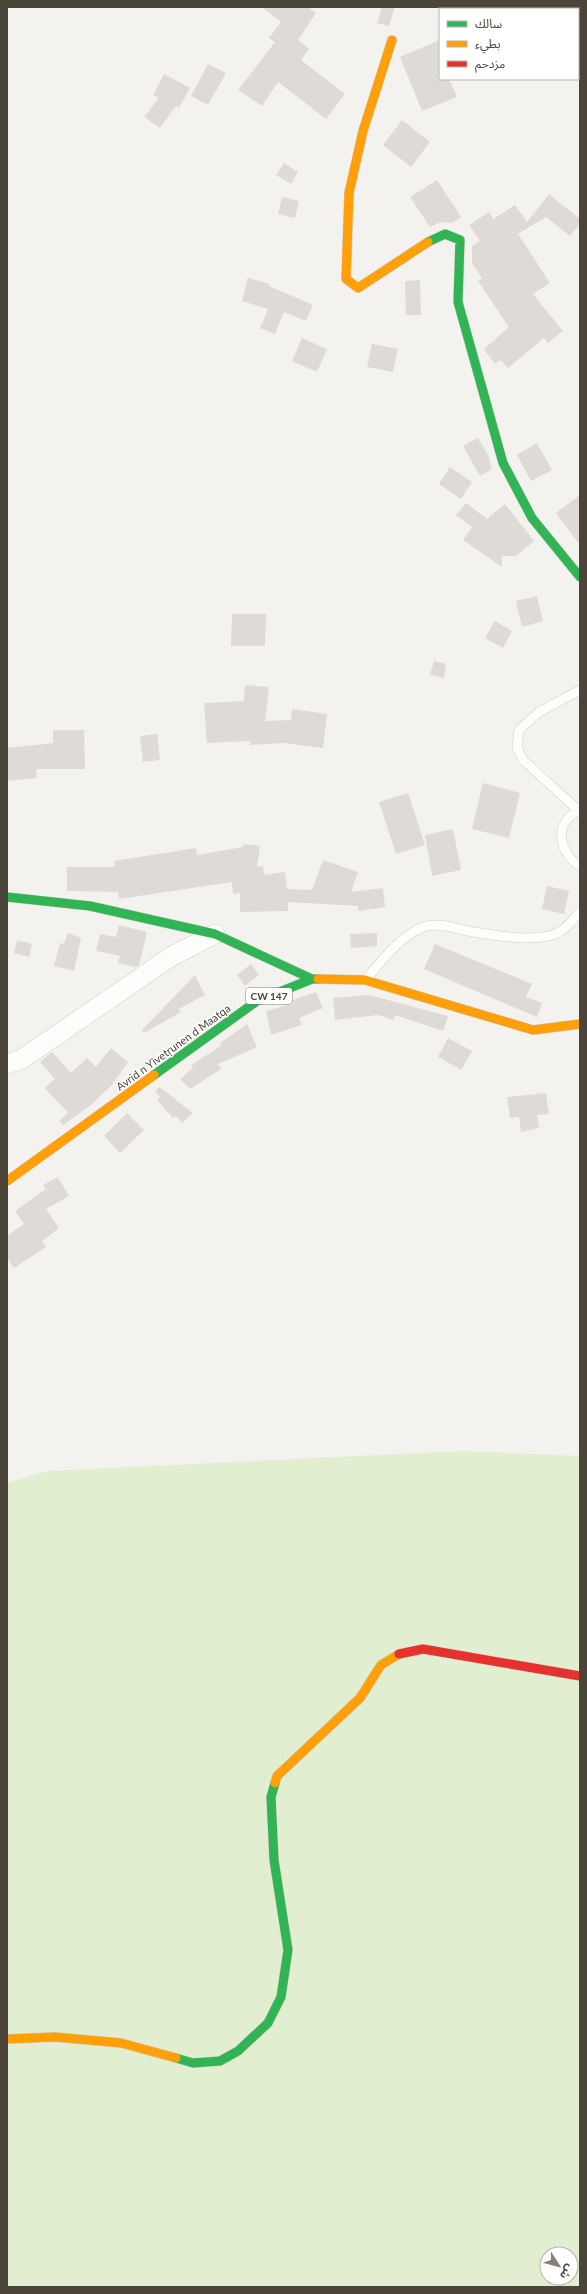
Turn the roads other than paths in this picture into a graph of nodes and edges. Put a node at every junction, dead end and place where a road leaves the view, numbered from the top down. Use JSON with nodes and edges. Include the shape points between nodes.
{"nodes":[{"id":1,"x":392,"y":40,"type":"dead end"},
{"id":2,"x":580,"y":577,"type":"edge"},
{"id":3,"x":580,"y":690,"type":"edge"},
{"id":4,"x":579,"y":810,"type":"edge"},
{"id":5,"x":580,"y":866,"type":"edge"},
{"id":6,"x":7,"y":897,"type":"edge"},
{"id":7,"x":580,"y":911,"type":"edge"},
{"id":8,"x":215,"y":934,"type":"junction"},
{"id":9,"x":312,"y":979,"type":"junction"},
{"id":10,"x":365,"y":980,"type":"junction"},
{"id":11,"x":580,"y":1024,"type":"edge"},
{"id":12,"x":7,"y":1064,"type":"edge"},
{"id":13,"x":7,"y":1181,"type":"edge"},
{"id":14,"x":580,"y":1676,"type":"edge"},
{"id":15,"x":7,"y":2039,"type":"edge"}],
"edges":[{"from":1,"to":2,"type":"street","via":[[363,131],[349,193],[346,279],[358,288],[433,239],[445,234],[460,240],[458,302],[503,463],[532,518]]},
{"from":3,"to":4,"type":"lane","via":[[539,712],[519,730],[517,748],[524,760]]},
{"from":4,"to":5,"type":"lane","via":[[570,816],[562,834],[565,853]]},
{"from":6,"to":8,"type":"street","via":[[90,906]]},
{"from":7,"to":10,"type":"lane","via":[[560,932],[535,938],[483,934],[438,925],[427,926],[413,932],[393,947]]},
{"from":8,"to":9,"type":"street"},
{"from":8,"to":12,"type":"street","via":[[172,956],[22,1059]]},
{"from":9,"to":10,"type":"street","name":"Avrid n Yivetṛunen d Maatqa","number":"CW 147"},
{"from":9,"to":13,"type":"street","name":"Avrid n Yivetṛunen d Maatqa","number":"CW 147","via":[[257,1002]]},
{"from":10,"to":11,"type":"street","name":"Avrid n Yivetṛunen d Maatqa","number":"CW 147","via":[[533,1030]]},
{"from":14,"to":15,"type":"street","via":[[422,1649],[402,1652],[381,1665],[360,1698],[277,1776],[270,1797],[274,1860],[288,1950],[281,1997],[268,2023],[238,2051],[220,2061],[193,2063],[121,2043],[54,2037]]}]}
